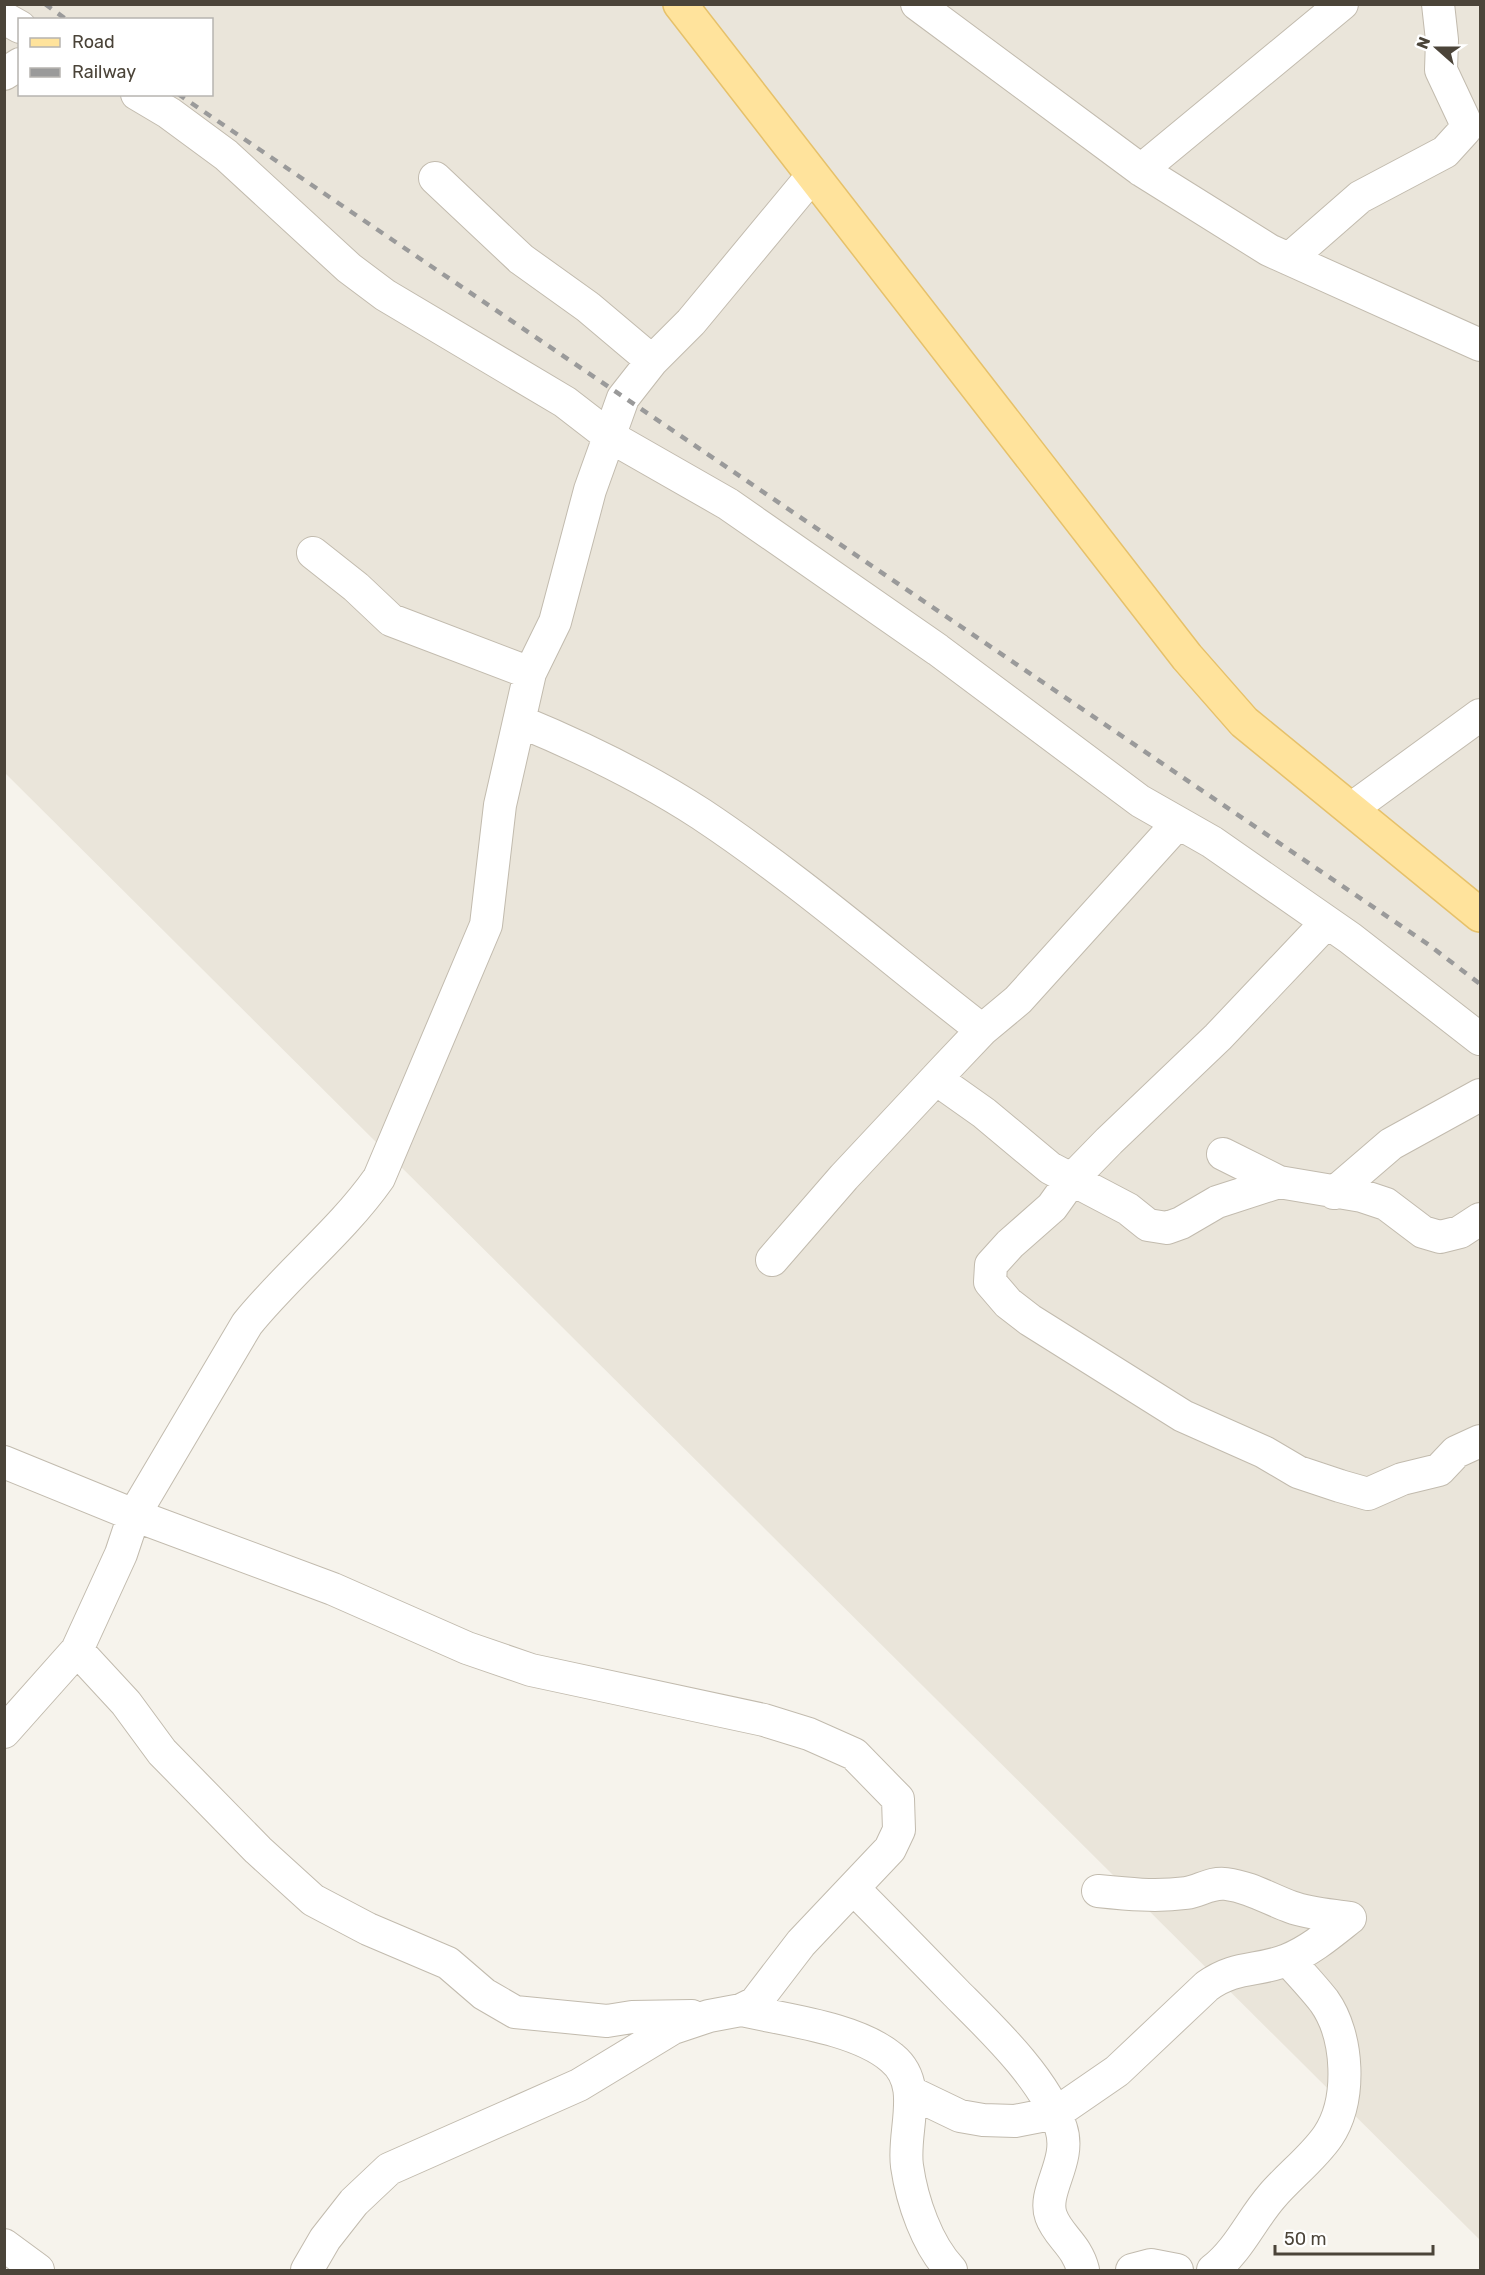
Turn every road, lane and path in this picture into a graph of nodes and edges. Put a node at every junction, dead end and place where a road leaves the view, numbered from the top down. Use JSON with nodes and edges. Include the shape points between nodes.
{"nodes":[{"id":1,"x":680,"y":4,"type":"edge"},
{"id":2,"x":917,"y":4,"type":"edge"},
{"id":3,"x":1342,"y":4,"type":"edge"},
{"id":4,"x":1438,"y":4,"type":"edge"},
{"id":5,"x":4,"y":18,"type":"edge"},
{"id":6,"x":18,"y":26,"type":"edge"},
{"id":7,"x":18,"y":65,"type":"edge"},
{"id":8,"x":4,"y":74,"type":"edge"},
{"id":9,"x":140,"y":96,"type":"edge"},
{"id":10,"x":1141,"y":170,"type":"junction"},
{"id":11,"x":812,"y":176,"type":"junction"},
{"id":12,"x":435,"y":178,"type":"dead end"},
{"id":13,"x":1289,"y":259,"type":"junction"},
{"id":14,"x":1480,"y":345,"type":"edge"},
{"id":15,"x":652,"y":362,"type":"junction"},
{"id":16,"x":609,"y":436,"type":"junction"},
{"id":17,"x":313,"y":553,"type":"dead end"},
{"id":18,"x":530,"y":673,"type":"junction"},
{"id":19,"x":1480,"y":715,"type":"edge"},
{"id":20,"x":519,"y":721,"type":"junction"},
{"id":21,"x":1351,"y":809,"type":"junction"},
{"id":22,"x":1178,"y":823,"type":"junction"},
{"id":23,"x":1480,"y":915,"type":"edge"},
{"id":24,"x":1327,"y":922,"type":"junction"},
{"id":25,"x":982,"y":1030,"type":"junction"},
{"id":26,"x":1480,"y":1039,"type":"edge"},
{"id":27,"x":936,"y":1079,"type":"junction"},
{"id":28,"x":1480,"y":1095,"type":"edge"},
{"id":29,"x":1223,"y":1154,"type":"dead end"},
{"id":30,"x":1072,"y":1179,"type":"junction"},
{"id":31,"x":1279,"y":1182,"type":"junction"},
{"id":32,"x":1334,"y":1193,"type":"junction"},
{"id":33,"x":1480,"y":1219,"type":"edge"},
{"id":34,"x":772,"y":1260,"type":"dead end"},
{"id":35,"x":1480,"y":1441,"type":"edge"},
{"id":36,"x":4,"y":1462,"type":"edge"},
{"id":37,"x":134,"y":1515,"type":"junction"},
{"id":38,"x":76,"y":1650,"type":"junction"},
{"id":39,"x":4,"y":1732,"type":"edge"},
{"id":40,"x":854,"y":1889,"type":"junction"},
{"id":41,"x":1098,"y":1891,"type":"dead end"},
{"id":42,"x":1288,"y":1960,"type":"junction"},
{"id":43,"x":741,"y":2010,"type":"junction"},
{"id":44,"x":709,"y":2016,"type":"junction"},
{"id":45,"x":910,"y":2092,"type":"junction"},
{"id":46,"x":1056,"y":2113,"type":"junction"},
{"id":47,"x":4,"y":2245,"type":"edge"},
{"id":48,"x":38,"y":2271,"type":"edge"},
{"id":49,"x":307,"y":2271,"type":"edge"},
{"id":50,"x":951,"y":2271,"type":"edge"},
{"id":51,"x":1083,"y":2271,"type":"edge"},
{"id":52,"x":1132,"y":2271,"type":"edge"},
{"id":53,"x":1177,"y":2271,"type":"edge"},
{"id":54,"x":1213,"y":2271,"type":"edge"}],
"edges":[{"from":1,"to":11,"type":"main road"},
{"from":2,"to":10,"type":"street"},
{"from":3,"to":10,"type":"street"},
{"from":4,"to":13,"type":"street","via":[[1441,70],[1464,119],[1465,130],[1445,152],[1360,197]]},
{"from":5,"to":6,"type":"street"},
{"from":7,"to":8,"type":"street"},
{"from":9,"to":16,"type":"street","via":[[226,155],[349,268],[385,295],[565,402]]},
{"from":10,"to":13,"type":"street"},
{"from":11,"to":15,"type":"street","via":[[691,322]]},
{"from":11,"to":21,"type":"main road","via":[[1187,657],[1244,722]]},
{"from":12,"to":15,"type":"street","via":[[521,259],[588,307]]},
{"from":13,"to":14,"type":"street"},
{"from":15,"to":16,"type":"street","via":[[623,398]]},
{"from":16,"to":18,"type":"street","via":[[590,490],[555,622]]},
{"from":16,"to":22,"type":"street","via":[[728,504],[947,657],[1140,801]]},
{"from":17,"to":18,"type":"street","via":[[391,620]]},
{"from":18,"to":20,"type":"street"},
{"from":19,"to":21,"type":"street"},
{"from":20,"to":25,"type":"street","via":[[574,744],[701,814]]},
{"from":20,"to":37,"type":"street","via":[[500,805],[486,925],[379,1178],[357,1209],[247,1324]]},
{"from":21,"to":23,"type":"main road"},
{"from":22,"to":24,"type":"street"},
{"from":22,"to":25,"type":"street","via":[[1018,1000]]},
{"from":24,"to":26,"type":"street"},
{"from":24,"to":30,"type":"street","via":[[1218,1037]]},
{"from":25,"to":27,"type":"street"},
{"from":27,"to":30,"type":"street","via":[[1050,1168]]},
{"from":27,"to":34,"type":"street"},
{"from":28,"to":32,"type":"street","via":[[1391,1144]]},
{"from":29,"to":31,"type":"street"},
{"from":30,"to":31,"type":"street","via":[[1128,1209],[1148,1225],[1167,1228],[1217,1202]]},
{"from":30,"to":35,"type":"street","via":[[1052,1207],[991,1264],[990,1282],[1030,1320],[1184,1416],[1298,1472],[1368,1494],[1402,1479],[1439,1470],[1456,1452]]},
{"from":31,"to":32,"type":"street"},
{"from":32,"to":33,"type":"street","via":[[1386,1204],[1423,1232],[1440,1237],[1461,1232]]},
{"from":36,"to":37,"type":"street"},
{"from":37,"to":38,"type":"street","via":[[121,1554]]},
{"from":37,"to":40,"type":"street","via":[[333,1589],[467,1648],[531,1670],[764,1720],[810,1734],[854,1754],[898,1800],[900,1814],[899,1830],[890,1849]]},
{"from":38,"to":39,"type":"street"},
{"from":38,"to":44,"type":"street","via":[[126,1702],[162,1752],[313,1900],[368,1929],[448,1963],[484,1994],[515,2012],[607,2021]]},
{"from":40,"to":43,"type":"street","via":[[801,1943],[755,2003]]},
{"from":40,"to":46,"type":"street","via":[[1008,2046]]},
{"from":41,"to":42,"type":"street","via":[[1165,1895],[1225,1884],[1262,1893],[1300,1910],[1350,1918]]},
{"from":42,"to":46,"type":"street","via":[[1223,1974],[1117,2071]]},
{"from":42,"to":54,"type":"street","via":[[1324,2002],[1338,2034],[1341,2109],[1328,2137],[1272,2196],[1231,2254]]},
{"from":43,"to":44,"type":"street"},
{"from":43,"to":45,"type":"street","via":[[869,2044],[893,2058],[906,2074]]},
{"from":44,"to":49,"type":"street","via":[[673,2028],[579,2085],[389,2169],[354,2202]]},
{"from":45,"to":46,"type":"street","via":[[960,2116],[983,2120],[1015,2121]]},
{"from":45,"to":50,"type":"street","via":[[907,2165],[922,2220]]},
{"from":46,"to":51,"type":"street","via":[[1066,2142],[1051,2195],[1051,2217],[1079,2255]]},
{"from":47,"to":48,"type":"street"},
{"from":52,"to":53,"type":"street","via":[[1151,2265]]}]}
